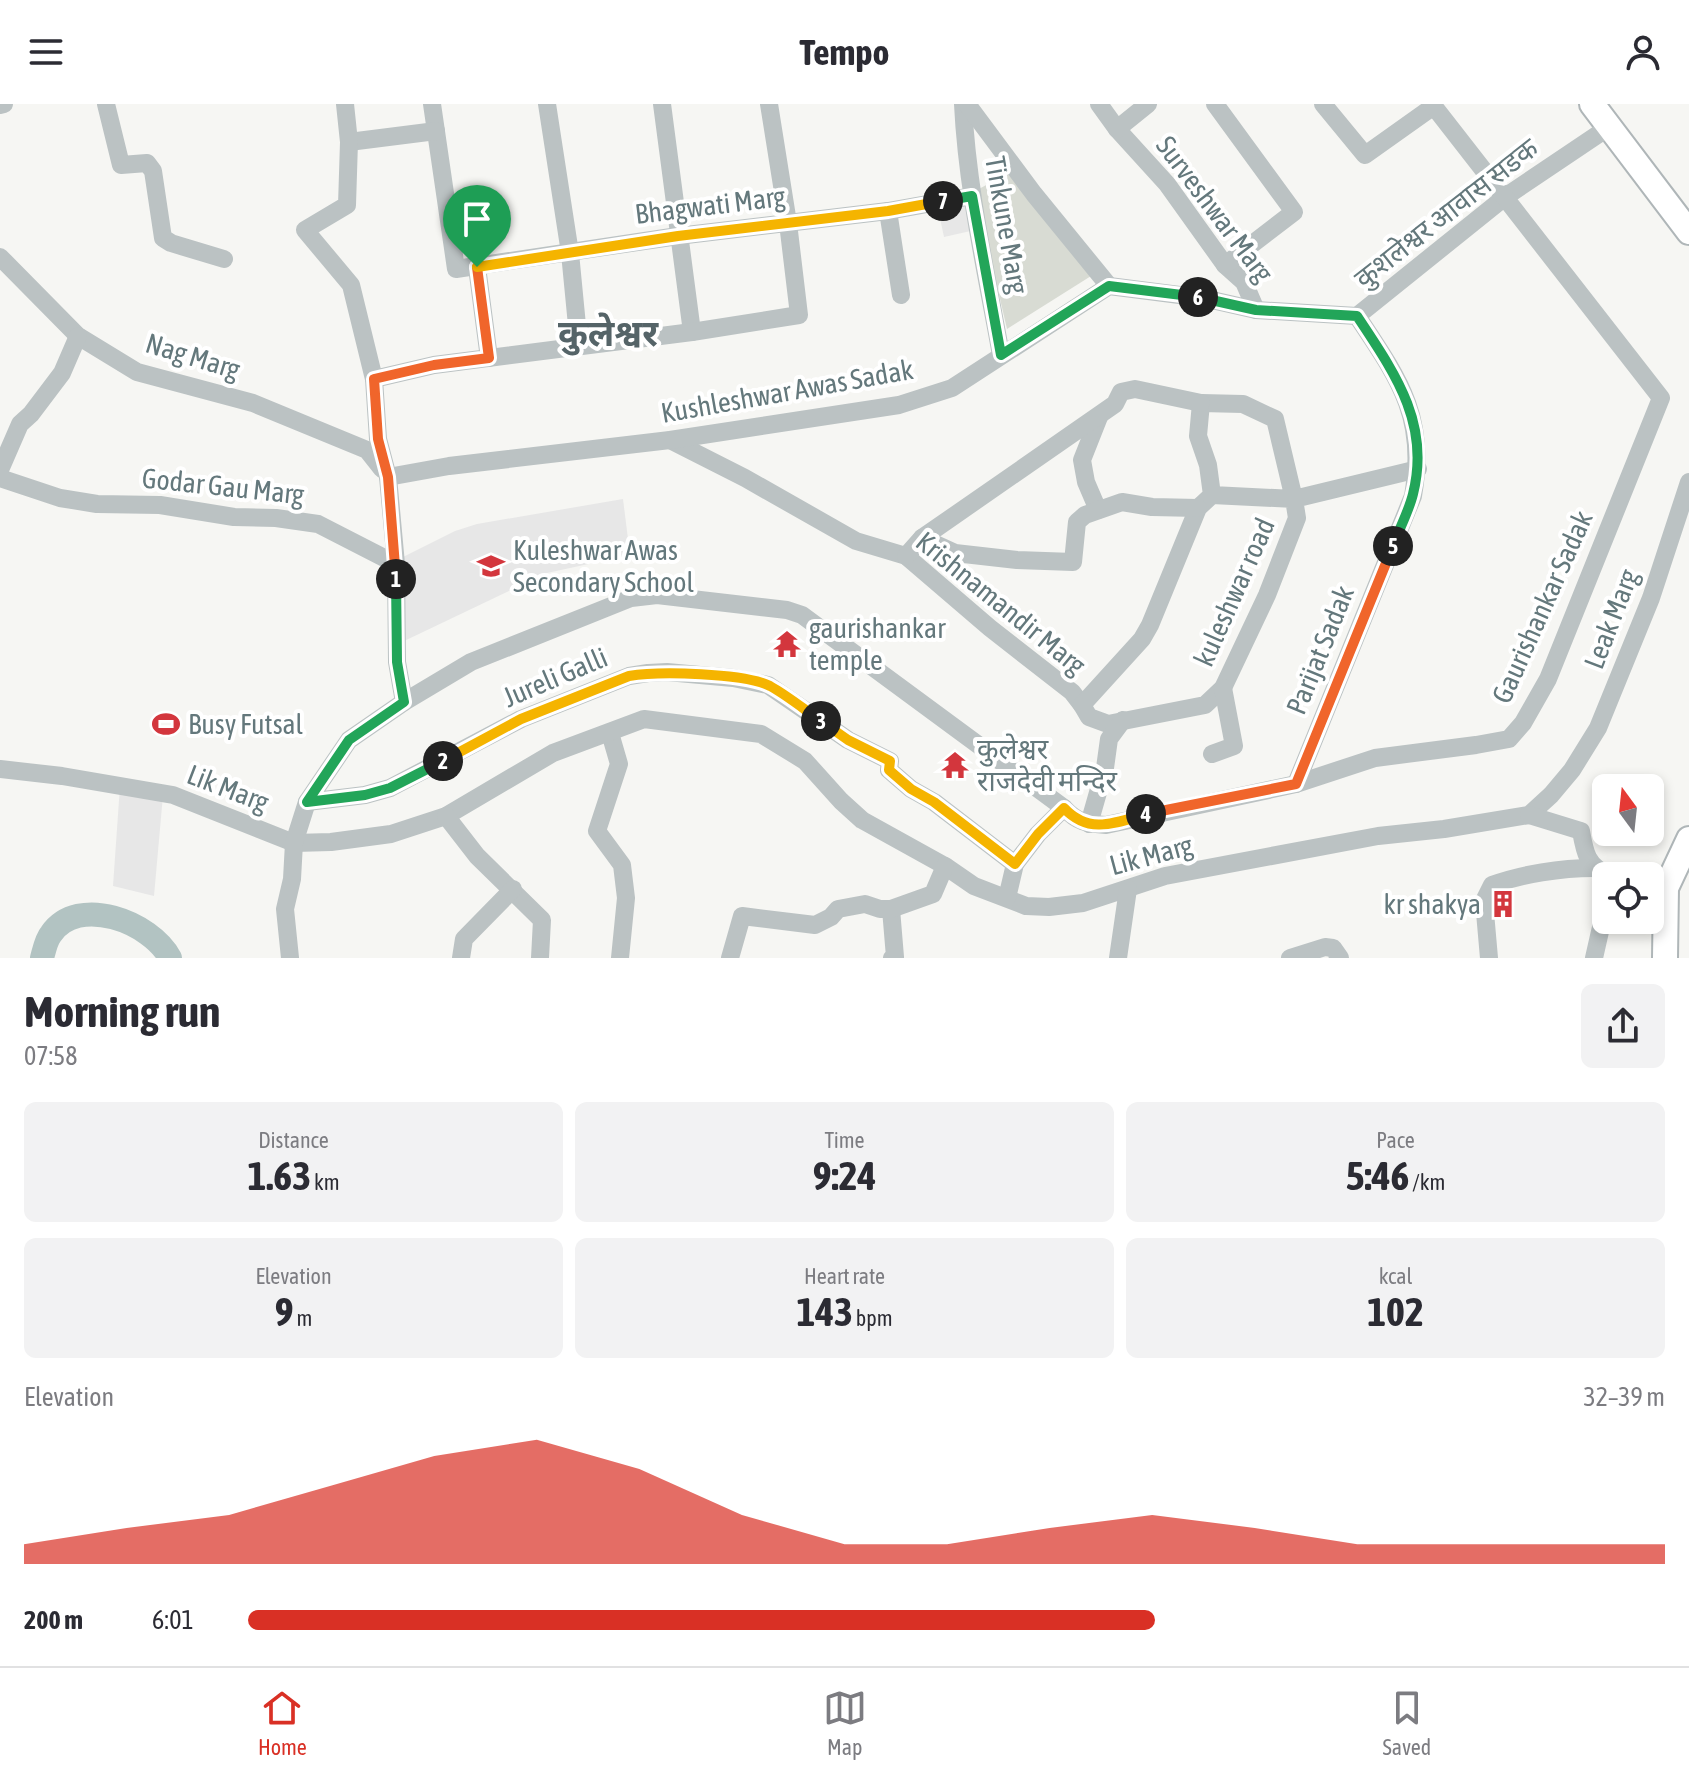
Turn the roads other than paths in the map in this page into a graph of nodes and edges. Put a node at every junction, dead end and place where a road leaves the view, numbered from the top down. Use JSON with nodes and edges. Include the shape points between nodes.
{"nodes":[{"id":1,"x":106,"y":104,"type":"edge"},
{"id":2,"x":345,"y":104,"type":"edge"},
{"id":3,"x":432,"y":104,"type":"edge"},
{"id":4,"x":547,"y":104,"type":"edge"},
{"id":5,"x":662,"y":104,"type":"edge"},
{"id":6,"x":769,"y":104,"type":"edge"},
{"id":7,"x":965,"y":104,"type":"edge"},
{"id":8,"x":1099,"y":104,"type":"edge"},
{"id":9,"x":1148,"y":104,"type":"edge"},
{"id":10,"x":1215,"y":104,"type":"edge"},
{"id":11,"x":1323,"y":104,"type":"edge"},
{"id":12,"x":1592,"y":104,"type":"edge"},
{"id":13,"x":1433,"y":105,"type":"edge"},
{"id":14,"x":1609,"y":127,"type":"junction"},
{"id":15,"x":1117,"y":129,"type":"junction"},
{"id":16,"x":436,"y":131,"type":"junction"},
{"id":17,"x":349,"y":142,"type":"junction"},
{"id":18,"x":972,"y":196,"type":"junction"},
{"id":19,"x":1505,"y":197,"type":"junction"},
{"id":20,"x":888,"y":211,"type":"junction"},
{"id":21,"x":788,"y":223,"type":"junction"},
{"id":22,"x":1689,"y":232,"type":"edge"},
{"id":23,"x":678,"y":236,"type":"junction"},
{"id":24,"x":570,"y":253,"type":"junction"},
{"id":25,"x":0,"y":257,"type":"edge"},
{"id":26,"x":224,"y":259,"type":"dead end"},
{"id":27,"x":1225,"y":265,"type":"junction"},
{"id":28,"x":477,"y":267,"type":"junction"},
{"id":29,"x":1109,"y":286,"type":"junction"},
{"id":30,"x":901,"y":295,"type":"dead end"},
{"id":31,"x":1256,"y":310,"type":"junction"},
{"id":32,"x":1357,"y":316,"type":"junction"},
{"id":33,"x":692,"y":332,"type":"junction"},
{"id":34,"x":78,"y":336,"type":"junction"},
{"id":35,"x":579,"y":346,"type":"junction"},
{"id":36,"x":1001,"y":355,"type":"junction"},
{"id":37,"x":489,"y":358,"type":"junction"},
{"id":38,"x":374,"y":379,"type":"junction"},
{"id":39,"x":1201,"y":403,"type":"junction"},
{"id":40,"x":1099,"y":417,"type":"junction"},
{"id":41,"x":670,"y":440,"type":"junction"},
{"id":42,"x":1418,"y":469,"type":"junction"},
{"id":43,"x":0,"y":470,"type":"edge"},
{"id":44,"x":388,"y":477,"type":"junction"},
{"id":45,"x":0,"y":478,"type":"edge"},
{"id":46,"x":1689,"y":482,"type":"edge"},
{"id":47,"x":1294,"y":499,"type":"junction"},
{"id":48,"x":1205,"y":502,"type":"junction"},
{"id":49,"x":1098,"y":510,"type":"junction"},
{"id":50,"x":922,"y":538,"type":"junction"},
{"id":51,"x":906,"y":556,"type":"junction"},
{"id":52,"x":396,"y":564,"type":"junction"},
{"id":53,"x":1223,"y":688,"type":"junction"},
{"id":54,"x":404,"y":702,"type":"junction"},
{"id":55,"x":1082,"y":705,"type":"junction"},
{"id":56,"x":1123,"y":720,"type":"junction"},
{"id":57,"x":610,"y":733,"type":"junction"},
{"id":58,"x":1212,"y":754,"type":"dead end"},
{"id":59,"x":0,"y":769,"type":"edge"},
{"id":60,"x":1296,"y":784,"type":"junction"},
{"id":61,"x":307,"y":802,"type":"junction"},
{"id":62,"x":1064,"y":808,"type":"junction"},
{"id":63,"x":1529,"y":815,"type":"junction"},
{"id":64,"x":446,"y":816,"type":"junction"},
{"id":65,"x":1089,"y":824,"type":"junction"},
{"id":66,"x":1689,"y":839,"type":"edge"},
{"id":67,"x":294,"y":843,"type":"junction"},
{"id":68,"x":1592,"y":863,"type":"edge"},
{"id":69,"x":1015,"y":864,"type":"junction"},
{"id":70,"x":945,"y":866,"type":"junction"},
{"id":71,"x":1592,"y":872,"type":"edge"},
{"id":72,"x":1664,"y":878,"type":"edge"},
{"id":73,"x":513,"y":889,"type":"junction"},
{"id":74,"x":1128,"y":889,"type":"junction"},
{"id":75,"x":1007,"y":898,"type":"junction"},
{"id":76,"x":891,"y":909,"type":"junction"},
{"id":77,"x":1599,"y":934,"type":"edge"},
{"id":78,"x":1663,"y":934,"type":"edge"},
{"id":79,"x":290,"y":958,"type":"edge"},
{"id":80,"x":461,"y":958,"type":"edge"},
{"id":81,"x":540,"y":958,"type":"edge"},
{"id":82,"x":620,"y":958,"type":"edge"},
{"id":83,"x":730,"y":958,"type":"edge"},
{"id":84,"x":892,"y":958,"type":"edge"},
{"id":85,"x":1118,"y":958,"type":"edge"},
{"id":86,"x":1290,"y":958,"type":"edge"},
{"id":87,"x":1340,"y":958,"type":"edge"},
{"id":88,"x":1489,"y":958,"type":"edge"},
{"id":89,"x":1594,"y":958,"type":"edge"},
{"id":90,"x":1665,"y":958,"type":"edge"}],
"edges":[{"from":1,"to":26,"type":"street","via":[[121,165],[147,163],[153,171],[163,238]]},
{"from":2,"to":17,"type":"street"},
{"from":3,"to":16,"type":"street"},
{"from":4,"to":24,"type":"street"},
{"from":5,"to":23,"type":"street"},
{"from":6,"to":21,"type":"street"},
{"from":7,"to":18,"type":"street","name":"Tinkune Marg"},
{"from":7,"to":29,"type":"street","name":"Tinkune Marg"},
{"from":8,"to":15,"type":"street","name":"Surveshwar Marg"},
{"from":9,"to":15,"type":"street"},
{"from":10,"to":27,"type":"street","via":[[1294,212]]},
{"from":11,"to":13,"type":"street","via":[[1365,155]]},
{"from":12,"to":14,"type":"main road"},
{"from":13,"to":19,"type":"street"},
{"from":14,"to":19,"type":"street","name":"कुशलेश्वर आवास सडक"},
{"from":14,"to":22,"type":"main road"},
{"from":15,"to":27,"type":"street","name":"Surveshwar Marg","via":[[1167,184]]},
{"from":16,"to":17,"type":"street"},
{"from":16,"to":28,"type":"street","name":"Bhagwati Marg","via":[[456,269]]},
{"from":17,"to":38,"type":"street","via":[[347,205],[305,230],[351,285]]},
{"from":18,"to":20,"type":"street","name":"Bhagwati Marg"},
{"from":18,"to":36,"type":"street","name":"Tinkune Marg"},
{"from":19,"to":32,"type":"street","name":"कुशलेश्वर आवास सडक"},
{"from":19,"to":60,"type":"street","name":"Gaurishankar Sadak","via":[[1661,398],[1548,679],[1509,739],[1375,758]]},
{"from":20,"to":21,"type":"street","name":"Bhagwati Marg"},
{"from":20,"to":30,"type":"street"},
{"from":21,"to":23,"type":"street","name":"Bhagwati Marg"},
{"from":21,"to":33,"type":"street","via":[[799,315]]},
{"from":23,"to":24,"type":"street","name":"Bhagwati Marg"},
{"from":23,"to":33,"type":"street"},
{"from":24,"to":28,"type":"street","name":"Bhagwati Marg"},
{"from":24,"to":35,"type":"street"},
{"from":25,"to":34,"type":"street","name":"Nag Marg"},
{"from":27,"to":31,"type":"street","name":"Surveshwar Marg","via":[[1244,282]]},
{"from":28,"to":37,"type":"street"},
{"from":29,"to":31,"type":"street"},
{"from":29,"to":36,"type":"street","name":"Kushleshwar Awas Sadak"},
{"from":31,"to":32,"type":"street"},
{"from":32,"to":42,"type":"street","name":"Parijat Sadak","via":[[1405,393]]},
{"from":33,"to":35,"type":"street"},
{"from":34,"to":43,"type":"street","via":[[62,373],[20,424]]},
{"from":34,"to":44,"type":"street","name":"Nag Marg","via":[[137,372],[253,403],[367,450]]},
{"from":35,"to":37,"type":"street"},
{"from":36,"to":41,"type":"street","name":"Kushleshwar Awas Sadak","via":[[952,388],[899,405]]},
{"from":37,"to":38,"type":"street"},
{"from":38,"to":44,"type":"street","via":[[378,439]]},
{"from":39,"to":40,"type":"street","via":[[1135,389],[1121,392]]},
{"from":39,"to":47,"type":"street","via":[[1243,404],[1275,419]]},
{"from":39,"to":48,"type":"street","via":[[1198,436],[1208,465]]},
{"from":40,"to":49,"type":"street","via":[[1082,460]]},
{"from":40,"to":50,"type":"street"},
{"from":41,"to":44,"type":"street","name":"Kushleshwar Awas Sadak"},
{"from":41,"to":51,"type":"street","name":"Krishnamandir Marg","via":[[856,541]]},
{"from":42,"to":47,"type":"street","name":"kuleshwar road"},
{"from":42,"to":60,"type":"street","name":"Parijat Sadak","via":[[1413,496]]},
{"from":44,"to":52,"type":"street"},
{"from":45,"to":52,"type":"street","name":"Godar Gau Marg","via":[[97,504],[160,505],[318,524]]},
{"from":46,"to":63,"type":"street","name":"Leak Marg","via":[[1651,598],[1598,728],[1572,770]]},
{"from":47,"to":48,"type":"street"},
{"from":47,"to":53,"type":"street","name":"kuleshwar road","via":[[1297,518]]},
{"from":48,"to":49,"type":"street","via":[[1152,507],[1122,502]]},
{"from":48,"to":55,"type":"street","via":[[1142,639]]},
{"from":49,"to":50,"type":"street","via":[[1077,522],[1079,568],[955,553]]},
{"from":50,"to":51,"type":"street"},
{"from":51,"to":55,"type":"street","name":"Krishnamandir Marg"},
{"from":52,"to":54,"type":"street","via":[[397,662]]},
{"from":53,"to":56,"type":"street","name":"kuleshwar road","via":[[1205,705]]},
{"from":53,"to":58,"type":"street","via":[[1234,746]]},
{"from":54,"to":61,"type":"street","via":[[349,740]]},
{"from":54,"to":62,"type":"street","via":[[471,662],[631,598],[657,595],[787,610],[817,624]]},
{"from":55,"to":56,"type":"street","name":"kuleshwar road","via":[[1099,721]]},
{"from":56,"to":65,"type":"street","via":[[1109,739]]},
{"from":57,"to":64,"type":"street","name":"Lik Marg","via":[[553,753]]},
{"from":57,"to":70,"type":"street","name":"Lik Marg","via":[[644,719],[761,734],[805,761],[862,820]]},
{"from":57,"to":82,"type":"street","via":[[619,764],[597,831],[622,865],[626,898]]},
{"from":59,"to":67,"type":"street","name":"Lik Marg","via":[[173,795]]},
{"from":60,"to":65,"type":"street","name":"Gaurishankar Sadak","via":[[1106,825]]},
{"from":61,"to":67,"type":"street"},
{"from":61,"to":69,"type":"street","name":"Jureli Galli","via":[[390,788],[521,719],[629,676],[667,672],[768,685],[848,740],[890,761],[889,770],[911,789]]},
{"from":62,"to":65,"type":"street","via":[[1075,820]]},
{"from":62,"to":69,"type":"street"},
{"from":63,"to":68,"type":"street","via":[[1581,831],[1585,856]]},
{"from":63,"to":74,"type":"street","name":"Lik Marg","via":[[1378,836],[1165,876]]},
{"from":64,"to":67,"type":"street","name":"Lik Marg","via":[[391,834]]},
{"from":64,"to":73,"type":"street","via":[[477,856]]},
{"from":66,"to":72,"type":"main road"},
{"from":67,"to":79,"type":"street","via":[[285,909]]},
{"from":69,"to":75,"type":"street"},
{"from":70,"to":75,"type":"street","name":"Lik Marg","via":[[974,886]]},
{"from":70,"to":76,"type":"street","via":[[933,894]]},
{"from":71,"to":88,"type":"street","via":[[1557,871],[1492,885],[1484,901]]},
{"from":73,"to":80,"type":"street","via":[[464,939]]},
{"from":73,"to":81,"type":"street","via":[[542,920]]},
{"from":74,"to":75,"type":"street","name":"Lik Marg","via":[[1049,907]]},
{"from":74,"to":85,"type":"street"},
{"from":76,"to":83,"type":"street","via":[[865,904],[838,909],[815,925],[742,916]]},
{"from":76,"to":84,"type":"street"},
{"from":77,"to":89,"type":"street"},
{"from":78,"to":90,"type":"main road"},
{"from":86,"to":87,"type":"street","via":[[1325,947]]}]}
